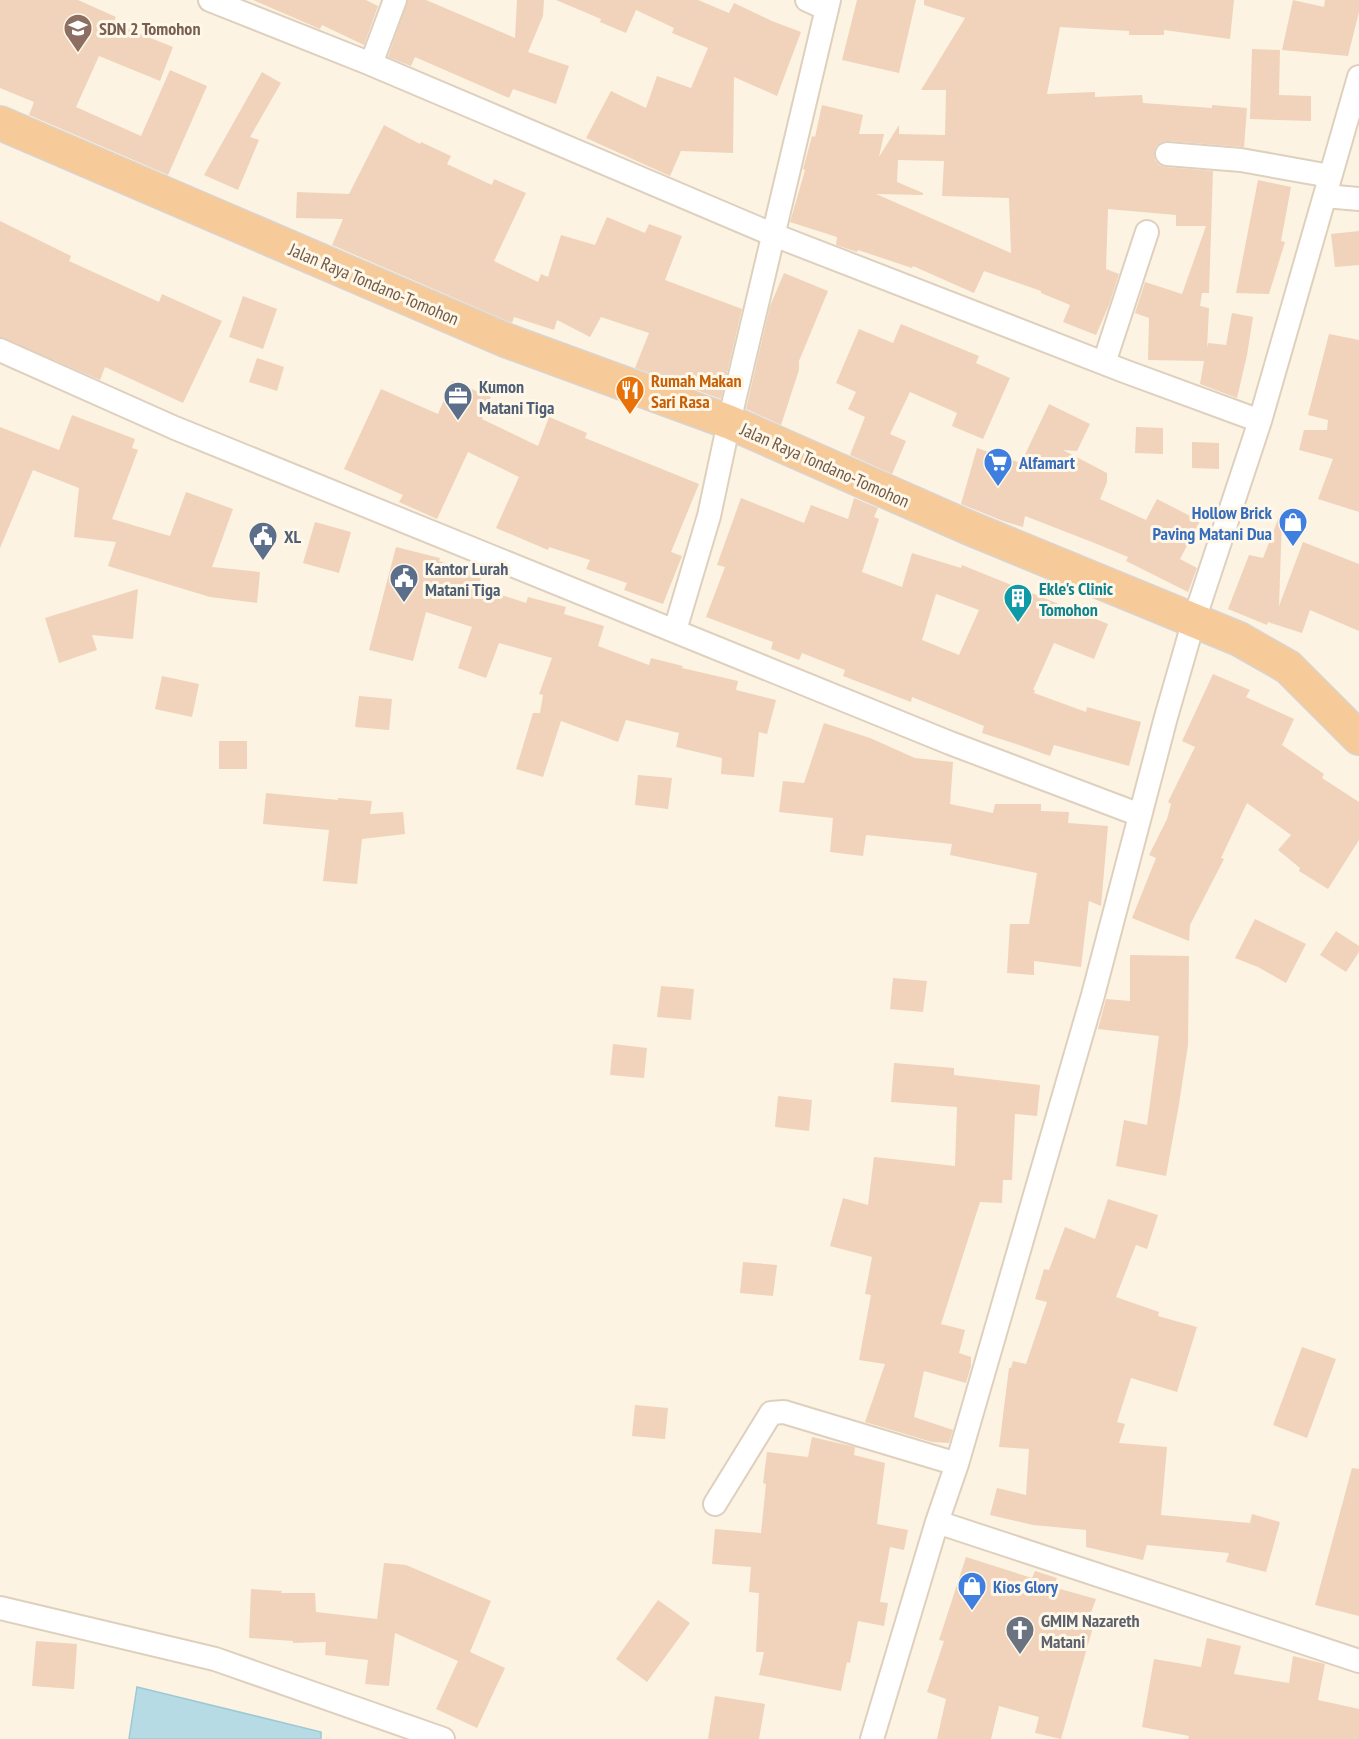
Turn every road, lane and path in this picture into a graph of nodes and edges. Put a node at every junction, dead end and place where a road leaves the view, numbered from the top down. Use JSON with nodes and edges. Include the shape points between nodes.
{"nodes":[{"id":1,"x":210,"y":0,"type":"edge"},
{"id":2,"x":395,"y":0,"type":"edge"},
{"id":3,"x":821,"y":3,"type":"edge"},
{"id":4,"x":371,"y":64,"type":"junction"},
{"id":5,"x":1359,"y":77,"type":"edge"},
{"id":6,"x":0,"y":123,"type":"edge"},
{"id":7,"x":1167,"y":154,"type":"dead end"},
{"id":8,"x":1328,"y":186,"type":"junction"},
{"id":9,"x":1359,"y":199,"type":"edge"},
{"id":10,"x":1147,"y":232,"type":"dead end"},
{"id":11,"x":774,"y":235,"type":"junction"},
{"id":12,"x":0,"y":351,"type":"edge"},
{"id":13,"x":1104,"y":363,"type":"junction"},
{"id":14,"x":1260,"y":421,"type":"junction"},
{"id":15,"x":729,"y":422,"type":"junction"},
{"id":16,"x":1194,"y":620,"type":"junction"},
{"id":17,"x":675,"y":630,"type":"junction"},
{"id":18,"x":1359,"y":738,"type":"edge"},
{"id":19,"x":1140,"y":815,"type":"junction"},
{"id":20,"x":957,"y":1464,"type":"junction"},
{"id":21,"x":715,"y":1504,"type":"dead end"},
{"id":22,"x":937,"y":1522,"type":"junction"},
{"id":23,"x":0,"y":1608,"type":"edge"},
{"id":24,"x":1359,"y":1661,"type":"edge"},
{"id":25,"x":443,"y":1739,"type":"edge"},
{"id":26,"x":872,"y":1739,"type":"edge"}],
"edges":[{"from":1,"to":4,"type":"street"},
{"from":2,"to":4,"type":"street"},
{"from":3,"to":11,"type":"street"},
{"from":4,"to":11,"type":"street"},
{"from":5,"to":8,"type":"street"},
{"from":6,"to":15,"type":"highway","name":"Jalan Raya Tondano-Tomohon","via":[[506,340]]},
{"from":7,"to":8,"type":"street","via":[[1241,160]]},
{"from":8,"to":9,"type":"street"},
{"from":8,"to":14,"type":"street"},
{"from":10,"to":13,"type":"street"},
{"from":11,"to":13,"type":"street"},
{"from":11,"to":15,"type":"street"},
{"from":12,"to":17,"type":"street","via":[[175,428]]},
{"from":13,"to":14,"type":"street"},
{"from":14,"to":16,"type":"street"},
{"from":15,"to":16,"type":"highway","name":"Jalan Raya Tondano-Tomohon","via":[[967,527]]},
{"from":15,"to":17,"type":"street","via":[[709,516]]},
{"from":16,"to":18,"type":"highway","name":"Jalan Raya Tondano-Tomohon","via":[[1239,639],[1288,667]]},
{"from":16,"to":19,"type":"street"},
{"from":17,"to":19,"type":"street"},
{"from":19,"to":20,"type":"street","via":[[1093,995]]},
{"from":20,"to":21,"type":"street","via":[[776,1411],[771,1413]]},
{"from":20,"to":22,"type":"street"},
{"from":22,"to":24,"type":"street"},
{"from":22,"to":26,"type":"street"},
{"from":23,"to":25,"type":"street","via":[[215,1659]]}]}
